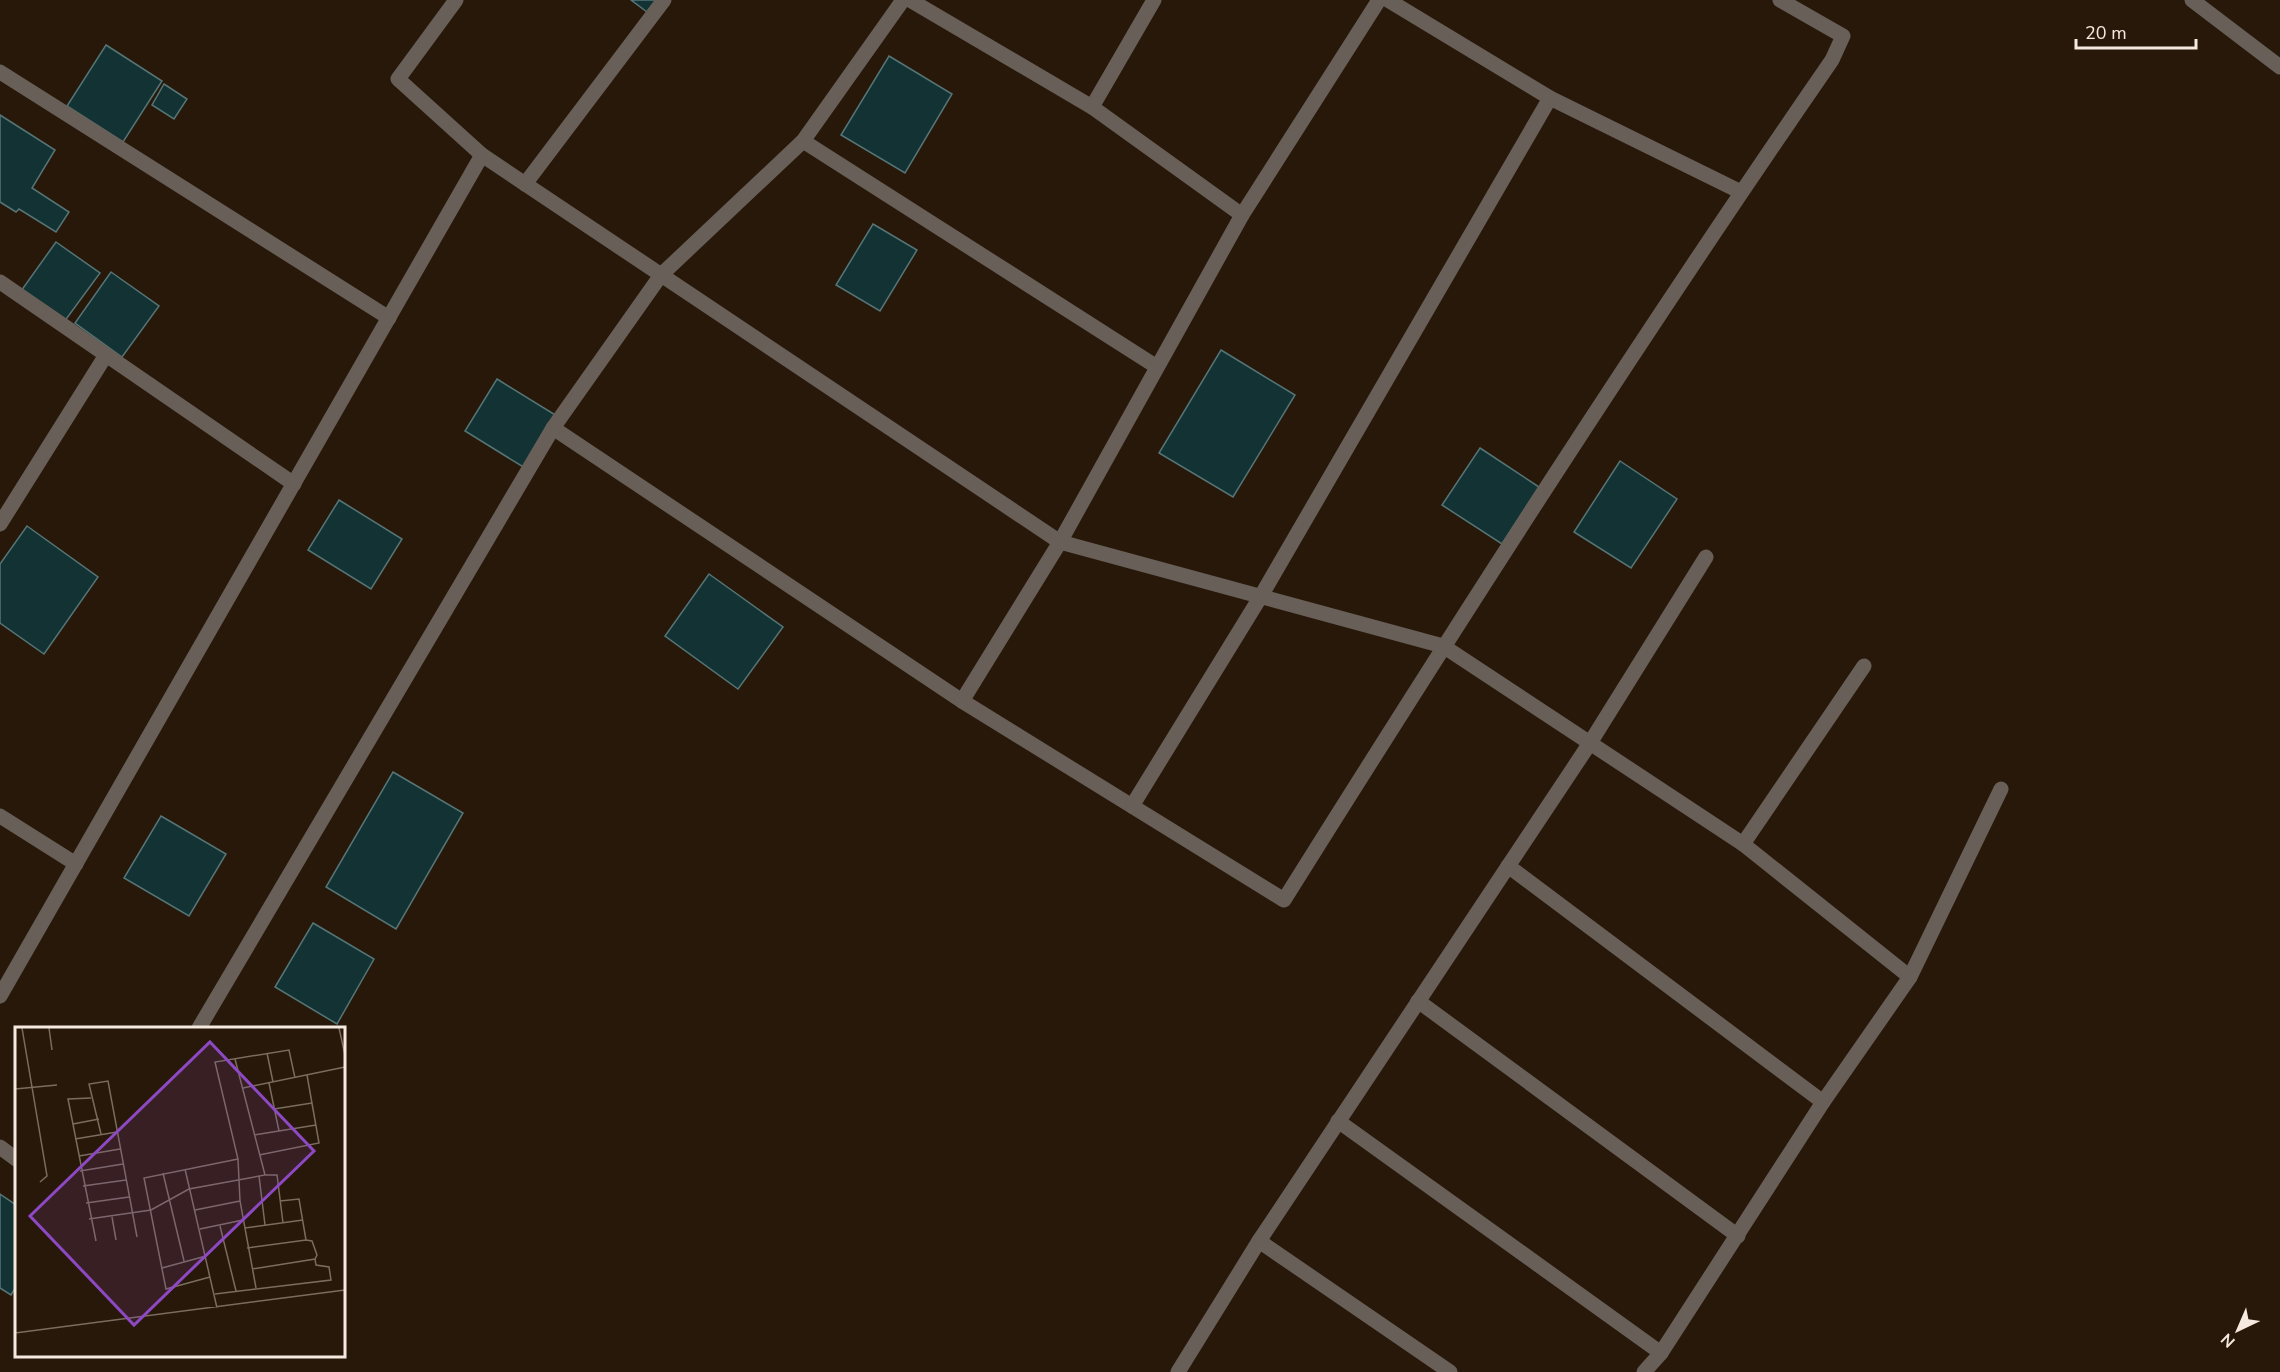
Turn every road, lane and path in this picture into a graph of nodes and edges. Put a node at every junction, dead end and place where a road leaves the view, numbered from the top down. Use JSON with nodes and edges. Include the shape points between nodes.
{"nodes":[{"id":1,"x":456,"y":0,"type":"edge"},
{"id":2,"x":664,"y":0,"type":"edge"},
{"id":3,"x":903,"y":0,"type":"edge"},
{"id":4,"x":910,"y":0,"type":"edge"},
{"id":5,"x":1154,"y":0,"type":"edge"},
{"id":6,"x":1379,"y":0,"type":"edge"},
{"id":7,"x":1388,"y":0,"type":"edge"},
{"id":8,"x":1780,"y":0,"type":"edge"},
{"id":9,"x":2192,"y":0,"type":"edge"},
{"id":10,"x":2280,"y":67,"type":"edge"},
{"id":11,"x":0,"y":72,"type":"edge"},
{"id":12,"x":1550,"y":98,"type":"junction"},
{"id":13,"x":1092,"y":106,"type":"junction"},
{"id":14,"x":803,"y":141,"type":"junction"},
{"id":15,"x":482,"y":155,"type":"junction"},
{"id":16,"x":525,"y":184,"type":"junction"},
{"id":17,"x":1741,"y":192,"type":"junction"},
{"id":18,"x":1242,"y":215,"type":"junction"},
{"id":19,"x":661,"y":275,"type":"junction"},
{"id":20,"x":0,"y":282,"type":"edge"},
{"id":21,"x":389,"y":318,"type":"junction"},
{"id":22,"x":106,"y":355,"type":"junction"},
{"id":23,"x":1157,"y":367,"type":"junction"},
{"id":24,"x":553,"y":428,"type":"junction"},
{"id":25,"x":294,"y":483,"type":"junction"},
{"id":26,"x":0,"y":524,"type":"edge"},
{"id":27,"x":1060,"y":542,"type":"junction"},
{"id":28,"x":1707,"y":557,"type":"dead end"},
{"id":29,"x":1261,"y":596,"type":"junction"},
{"id":30,"x":1443,"y":646,"type":"junction"},
{"id":31,"x":1864,"y":666,"type":"dead end"},
{"id":32,"x":962,"y":701,"type":"junction"},
{"id":33,"x":1590,"y":743,"type":"junction"},
{"id":34,"x":2001,"y":789,"type":"dead end"},
{"id":35,"x":1132,"y":806,"type":"junction"},
{"id":36,"x":0,"y":816,"type":"edge"},
{"id":37,"x":1743,"y":844,"type":"junction"},
{"id":38,"x":76,"y":864,"type":"junction"},
{"id":39,"x":1508,"y":866,"type":"junction"},
{"id":40,"x":1910,"y":977,"type":"junction"},
{"id":41,"x":0,"y":996,"type":"edge"},
{"id":42,"x":1418,"y":1001,"type":"junction"},
{"id":43,"x":200,"y":1027,"type":"edge"},
{"id":44,"x":1823,"y":1102,"type":"junction"},
{"id":45,"x":1338,"y":1121,"type":"junction"},
{"id":46,"x":0,"y":1147,"type":"edge"},
{"id":47,"x":15,"y":1158,"type":"edge"},
{"id":48,"x":1738,"y":1236,"type":"junction"},
{"id":49,"x":1259,"y":1240,"type":"junction"},
{"id":50,"x":1661,"y":1353,"type":"junction"},
{"id":51,"x":1178,"y":1372,"type":"edge"},
{"id":52,"x":1450,"y":1372,"type":"edge"},
{"id":53,"x":1644,"y":1372,"type":"edge"}],
"edges":[{"from":1,"to":15,"type":"street","via":[[398,79]]},
{"from":2,"to":16,"type":"street"},
{"from":3,"to":14,"type":"street"},
{"from":4,"to":13,"type":"street"},
{"from":5,"to":13,"type":"street"},
{"from":6,"to":18,"type":"street"},
{"from":7,"to":12,"type":"street"},
{"from":8,"to":17,"type":"street","via":[[1843,36],[1832,60]]},
{"from":9,"to":10,"type":"street"},
{"from":11,"to":21,"type":"street"},
{"from":12,"to":17,"type":"street"},
{"from":12,"to":29,"type":"street"},
{"from":13,"to":18,"type":"street"},
{"from":14,"to":19,"type":"street"},
{"from":14,"to":23,"type":"street"},
{"from":15,"to":16,"type":"street"},
{"from":15,"to":21,"type":"street"},
{"from":16,"to":19,"type":"street"},
{"from":17,"to":30,"type":"street"},
{"from":18,"to":23,"type":"street"},
{"from":19,"to":24,"type":"street"},
{"from":19,"to":27,"type":"street"},
{"from":20,"to":22,"type":"street"},
{"from":21,"to":25,"type":"street"},
{"from":22,"to":25,"type":"street"},
{"from":22,"to":26,"type":"street"},
{"from":23,"to":27,"type":"street"},
{"from":24,"to":32,"type":"street"},
{"from":24,"to":43,"type":"street"},
{"from":25,"to":38,"type":"street"},
{"from":27,"to":29,"type":"street"},
{"from":27,"to":32,"type":"street"},
{"from":28,"to":33,"type":"street"},
{"from":29,"to":30,"type":"street"},
{"from":29,"to":35,"type":"street"},
{"from":30,"to":33,"type":"street"},
{"from":30,"to":35,"type":"street","via":[[1284,900]]},
{"from":31,"to":37,"type":"street"},
{"from":32,"to":35,"type":"street"},
{"from":33,"to":37,"type":"street"},
{"from":33,"to":39,"type":"street"},
{"from":34,"to":40,"type":"street"},
{"from":36,"to":38,"type":"street"},
{"from":37,"to":40,"type":"street"},
{"from":38,"to":41,"type":"street"},
{"from":39,"to":42,"type":"street"},
{"from":39,"to":44,"type":"street"},
{"from":40,"to":44,"type":"street"},
{"from":42,"to":45,"type":"street"},
{"from":42,"to":48,"type":"street"},
{"from":44,"to":48,"type":"street"},
{"from":45,"to":49,"type":"street"},
{"from":45,"to":50,"type":"street"},
{"from":46,"to":47,"type":"street"},
{"from":48,"to":50,"type":"street"},
{"from":49,"to":51,"type":"street"},
{"from":49,"to":52,"type":"street"},
{"from":50,"to":53,"type":"street"}]}
